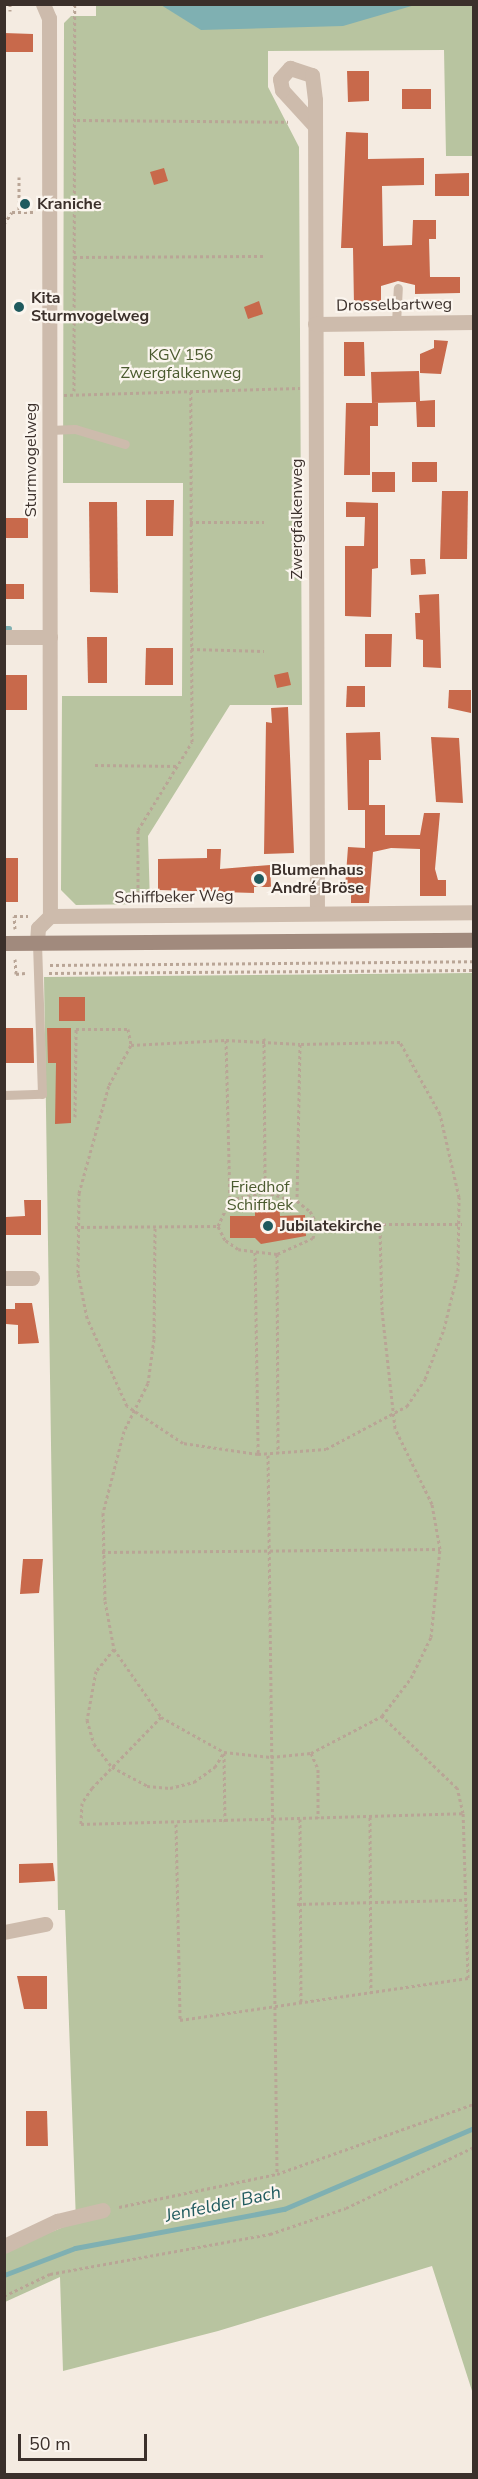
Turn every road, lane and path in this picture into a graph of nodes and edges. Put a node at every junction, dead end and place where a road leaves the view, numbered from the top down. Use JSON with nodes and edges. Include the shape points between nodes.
{"nodes":[{"id":1,"x":10,"y":4,"type":"edge"},
{"id":2,"x":43,"y":4,"type":"edge"},
{"id":3,"x":75,"y":4,"type":"edge"},
{"id":4,"x":10,"y":11,"type":"dead end"},
{"id":5,"x":77,"y":120,"type":"junction"},
{"id":6,"x":314,"y":124,"type":"joint"},
{"id":7,"x":19,"y":177,"type":"dead end"},
{"id":8,"x":19,"y":212,"type":"junction"},
{"id":9,"x":49,"y":212,"type":"junction"},
{"id":10,"x":4,"y":224,"type":"edge"},
{"id":11,"x":263,"y":256,"type":"dead end"},
{"id":12,"x":75,"y":257,"type":"junction"},
{"id":13,"x":398,"y":288,"type":"dead end"},
{"id":14,"x":474,"y":322,"type":"edge"},
{"id":15,"x":396,"y":323,"type":"junction"},
{"id":16,"x":315,"y":324,"type":"junction"},
{"id":17,"x":314,"y":387,"type":"junction"},
{"id":18,"x":191,"y":391,"type":"junction"},
{"id":19,"x":49,"y":430,"type":"junction"},
{"id":20,"x":125,"y":444,"type":"dead end"},
{"id":21,"x":190,"y":522,"type":"junction"},
{"id":22,"x":264,"y":522,"type":"dead end"},
{"id":23,"x":4,"y":637,"type":"edge"},
{"id":24,"x":50,"y":637,"type":"junction"},
{"id":25,"x":191,"y":649,"type":"junction"},
{"id":26,"x":264,"y":651,"type":"dead end"},
{"id":27,"x":95,"y":765,"type":"dead end"},
{"id":28,"x":179,"y":766,"type":"junction"},
{"id":29,"x":474,"y":912,"type":"edge"},
{"id":30,"x":317,"y":913,"type":"junction"},
{"id":31,"x":138,"y":915,"type":"junction"},
{"id":32,"x":14,"y":916,"type":"dead end"},
{"id":33,"x":50,"y":916,"type":"junction"},
{"id":34,"x":15,"y":929,"type":"dead end"},
{"id":35,"x":474,"y":939,"type":"edge"},
{"id":36,"x":37,"y":942,"type":"junction"},
{"id":37,"x":4,"y":943,"type":"edge"},
{"id":38,"x":474,"y":962,"type":"edge"},
{"id":39,"x":38,"y":969,"type":"junction"},
{"id":40,"x":474,"y":970,"type":"edge"},
{"id":41,"x":264,"y":1038,"type":"dead end"},
{"id":42,"x":226,"y":1040,"type":"junction"},
{"id":43,"x":264,"y":1043,"type":"junction"},
{"id":44,"x":300,"y":1044,"type":"junction"},
{"id":45,"x":131,"y":1045,"type":"junction"},
{"id":46,"x":4,"y":1095,"type":"edge"},
{"id":47,"x":75,"y":1118,"type":"dead end"},
{"id":48,"x":265,"y":1192,"type":"junction"},
{"id":49,"x":230,"y":1200,"type":"junction"},
{"id":50,"x":297,"y":1201,"type":"junction"},
{"id":51,"x":317,"y":1224,"type":"junction"},
{"id":52,"x":462,"y":1224,"type":"junction"},
{"id":53,"x":218,"y":1226,"type":"junction"},
{"id":54,"x":380,"y":1226,"type":"junction"},
{"id":55,"x":75,"y":1227,"type":"junction"},
{"id":56,"x":155,"y":1228,"type":"junction"},
{"id":57,"x":255,"y":1252,"type":"junction"},
{"id":58,"x":277,"y":1254,"type":"junction"},
{"id":59,"x":4,"y":1278,"type":"edge"},
{"id":60,"x":32,"y":1278,"type":"dead end"},
{"id":61,"x":136,"y":1412,"type":"junction"},
{"id":62,"x":393,"y":1416,"type":"junction"},
{"id":63,"x":278,"y":1453,"type":"junction"},
{"id":64,"x":258,"y":1454,"type":"junction"},
{"id":65,"x":268,"y":1455,"type":"junction"},
{"id":66,"x":268,"y":1548,"type":"junction"},
{"id":67,"x":440,"y":1549,"type":"junction"},
{"id":68,"x":102,"y":1552,"type":"junction"},
{"id":69,"x":114,"y":1649,"type":"junction"},
{"id":70,"x":382,"y":1716,"type":"junction"},
{"id":71,"x":161,"y":1717,"type":"junction"},
{"id":72,"x":224,"y":1752,"type":"junction"},
{"id":73,"x":311,"y":1753,"type":"junction"},
{"id":74,"x":271,"y":1757,"type":"junction"},
{"id":75,"x":112,"y":1767,"type":"junction"},
{"id":76,"x":464,"y":1814,"type":"junction"},
{"id":77,"x":370,"y":1817,"type":"junction"},
{"id":78,"x":318,"y":1818,"type":"junction"},
{"id":79,"x":300,"y":1819,"type":"junction"},
{"id":80,"x":271,"y":1820,"type":"junction"},
{"id":81,"x":225,"y":1822,"type":"junction"},
{"id":82,"x":176,"y":1824,"type":"junction"},
{"id":83,"x":466,"y":1900,"type":"junction"},
{"id":84,"x":367,"y":1903,"type":"junction"},
{"id":85,"x":297,"y":1904,"type":"junction"},
{"id":86,"x":45,"y":1924,"type":"dead end"},
{"id":87,"x":4,"y":1932,"type":"edge"},
{"id":88,"x":370,"y":1993,"type":"junction"},
{"id":89,"x":301,"y":2004,"type":"junction"},
{"id":90,"x":272,"y":2008,"type":"junction"},
{"id":91,"x":474,"y":2104,"type":"edge"},
{"id":92,"x":474,"y":2147,"type":"edge"},
{"id":93,"x":277,"y":2174,"type":"junction"},
{"id":94,"x":102,"y":2210,"type":"joint"},
{"id":95,"x":4,"y":2246,"type":"edge"},
{"id":96,"x":4,"y":2296,"type":"edge"}],
"edges":[{"from":1,"to":4,"type":"path"},
{"from":2,"to":9,"type":"street","name":"Sturmvogelweg","via":[[49,18]]},
{"from":3,"to":5,"type":"path"},
{"from":5,"to":6,"type":"path"},
{"from":5,"to":12,"type":"path"},
{"from":6,"to":16,"type":"street","name":"Zwergfalkenweg"},
{"from":7,"to":8,"type":"path"},
{"from":8,"to":9,"type":"path"},
{"from":8,"to":10,"type":"path"},
{"from":9,"to":19,"type":"street","name":"Sturmvogelweg"},
{"from":11,"to":12,"type":"path"},
{"from":12,"to":18,"type":"path","via":[[74,391]]},
{"from":13,"to":15,"type":"lane"},
{"from":14,"to":15,"type":"street","name":"Drosselbartweg"},
{"from":15,"to":16,"type":"street","name":"Drosselbartweg"},
{"from":16,"to":17,"type":"street","name":"Zwergfalkenweg"},
{"from":17,"to":18,"type":"path"},
{"from":17,"to":30,"type":"street","name":"Zwergfalkenweg"},
{"from":18,"to":21,"type":"path"},
{"from":19,"to":20,"type":"lane","via":[[75,429]]},
{"from":19,"to":24,"type":"street","name":"Sturmvogelweg"},
{"from":21,"to":22,"type":"path"},
{"from":21,"to":25,"type":"path"},
{"from":23,"to":24,"type":"street"},
{"from":24,"to":33,"type":"street","name":"Sturmvogelweg"},
{"from":25,"to":26,"type":"path"},
{"from":25,"to":28,"type":"path","via":[[192,742]]},
{"from":27,"to":28,"type":"path"},
{"from":28,"to":31,"type":"path","via":[[138,830]]},
{"from":29,"to":30,"type":"street","name":"Schiffbeker Weg"},
{"from":30,"to":31,"type":"street","name":"Schiffbeker Weg"},
{"from":31,"to":33,"type":"street","name":"Schiffbeker Weg"},
{"from":32,"to":34,"type":"path"},
{"from":33,"to":36,"type":"street","via":[[38,928]]},
{"from":35,"to":36,"type":"main road"},
{"from":36,"to":37,"type":"main road"},
{"from":36,"to":39,"type":"lane"},
{"from":38,"to":39,"type":"path"},
{"from":39,"to":39,"type":"path","via":[[15,964],[16,974]]},
{"from":39,"to":40,"type":"path"},
{"from":39,"to":46,"type":"lane","via":[[42,1094]]},
{"from":41,"to":43,"type":"path"},
{"from":42,"to":43,"type":"path"},
{"from":42,"to":45,"type":"path"},
{"from":42,"to":49,"type":"path"},
{"from":43,"to":44,"type":"path"},
{"from":43,"to":48,"type":"path"},
{"from":44,"to":50,"type":"path"},
{"from":44,"to":52,"type":"path","via":[[400,1042],[440,1114]]},
{"from":45,"to":47,"type":"path","via":[[128,1029],[76,1029]]},
{"from":45,"to":55,"type":"path","via":[[93,1136]]},
{"from":48,"to":49,"type":"path"},
{"from":48,"to":50,"type":"path"},
{"from":49,"to":53,"type":"path"},
{"from":50,"to":51,"type":"path"},
{"from":51,"to":54,"type":"path"},
{"from":51,"to":58,"type":"path","via":[[307,1243]]},
{"from":52,"to":54,"type":"path"},
{"from":52,"to":62,"type":"path","via":[[444,1329],[425,1379],[407,1406]]},
{"from":53,"to":56,"type":"path"},
{"from":53,"to":57,"type":"path","via":[[225,1240]]},
{"from":54,"to":62,"type":"path"},
{"from":55,"to":56,"type":"path"},
{"from":55,"to":61,"type":"path","via":[[87,1318],[106,1370]]},
{"from":56,"to":61,"type":"path","via":[[154,1339],[148,1383]]},
{"from":57,"to":58,"type":"path"},
{"from":57,"to":64,"type":"path"},
{"from":58,"to":63,"type":"path"},
{"from":59,"to":60,"type":"street"},
{"from":61,"to":64,"type":"path","via":[[183,1443]]},
{"from":61,"to":68,"type":"path","via":[[109,1477]]},
{"from":62,"to":63,"type":"path","via":[[326,1449]]},
{"from":62,"to":67,"type":"path","via":[[432,1504]]},
{"from":63,"to":65,"type":"path"},
{"from":64,"to":65,"type":"path"},
{"from":65,"to":66,"type":"path"},
{"from":66,"to":67,"type":"path"},
{"from":66,"to":68,"type":"path"},
{"from":66,"to":74,"type":"path"},
{"from":67,"to":70,"type":"path","via":[[431,1637],[411,1678]]},
{"from":68,"to":69,"type":"path"},
{"from":69,"to":71,"type":"path"},
{"from":69,"to":75,"type":"path","via":[[96,1671],[87,1720],[94,1744]]},
{"from":70,"to":73,"type":"path"},
{"from":70,"to":76,"type":"path","via":[[457,1788]]},
{"from":71,"to":72,"type":"path"},
{"from":71,"to":75,"type":"path"},
{"from":72,"to":74,"type":"path"},
{"from":72,"to":75,"type":"path","via":[[215,1767],[194,1782],[170,1788],[147,1786]]},
{"from":72,"to":81,"type":"path"},
{"from":73,"to":74,"type":"path"},
{"from":73,"to":78,"type":"path","via":[[318,1769]]},
{"from":74,"to":80,"type":"path"},
{"from":75,"to":82,"type":"path","via":[[82,1803],[81,1824]]},
{"from":76,"to":77,"type":"path"},
{"from":76,"to":83,"type":"path"},
{"from":77,"to":78,"type":"path"},
{"from":77,"to":84,"type":"path"},
{"from":78,"to":79,"type":"path"},
{"from":79,"to":80,"type":"path"},
{"from":79,"to":85,"type":"path"},
{"from":80,"to":81,"type":"path"},
{"from":80,"to":90,"type":"path"},
{"from":81,"to":82,"type":"path"},
{"from":82,"to":90,"type":"path","via":[[180,2020]]},
{"from":83,"to":84,"type":"path"},
{"from":83,"to":88,"type":"path","via":[[468,1978]]},
{"from":84,"to":85,"type":"path"},
{"from":84,"to":88,"type":"path"},
{"from":85,"to":89,"type":"path"},
{"from":86,"to":87,"type":"street"},
{"from":88,"to":89,"type":"path"},
{"from":89,"to":90,"type":"path"},
{"from":90,"to":93,"type":"path"},
{"from":91,"to":93,"type":"path"},
{"from":92,"to":96,"type":"path","via":[[346,2208],[270,2234],[50,2274]]},
{"from":93,"to":94,"type":"path"},
{"from":94,"to":95,"type":"street","via":[[57,2222]]}]}
